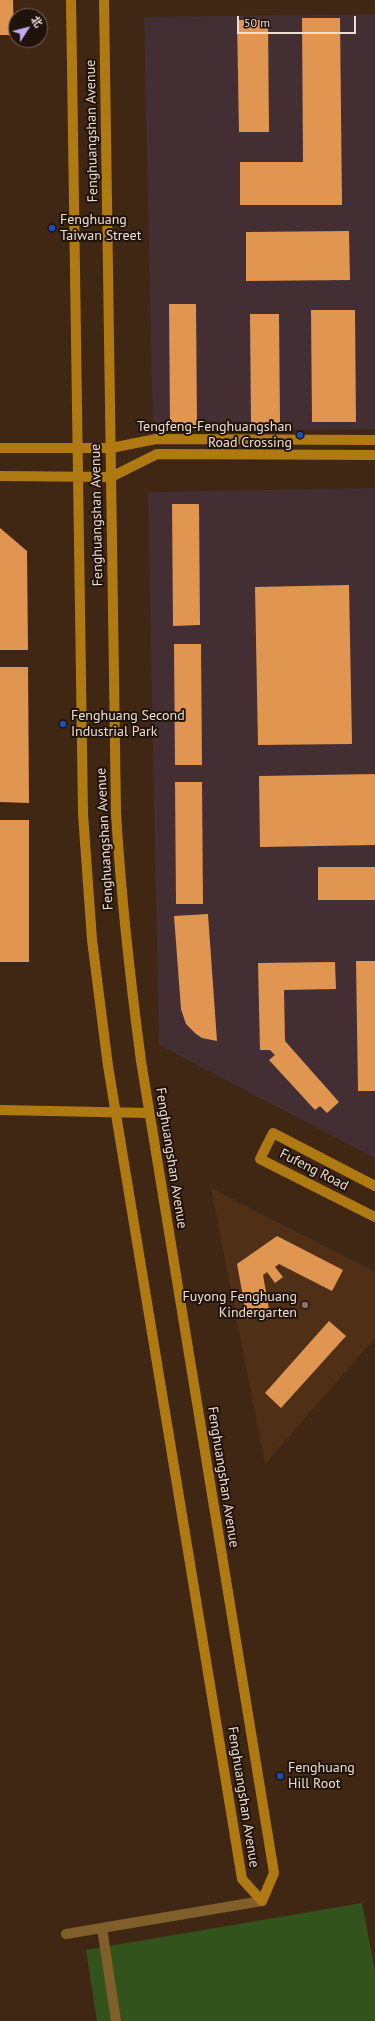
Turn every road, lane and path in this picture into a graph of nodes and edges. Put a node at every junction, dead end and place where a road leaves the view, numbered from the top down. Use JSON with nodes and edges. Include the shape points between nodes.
{"nodes":[{"id":1,"x":71,"y":0,"type":"edge"},
{"id":2,"x":104,"y":0,"type":"edge"},
{"id":3,"x":375,"y":440,"type":"edge"},
{"id":4,"x":0,"y":448,"type":"edge"},
{"id":5,"x":77,"y":448,"type":"junction"},
{"id":6,"x":110,"y":448,"type":"junction"},
{"id":7,"x":375,"y":455,"type":"edge"},
{"id":8,"x":0,"y":476,"type":"edge"},
{"id":9,"x":78,"y":477,"type":"junction"},
{"id":10,"x":111,"y":477,"type":"junction"},
{"id":11,"x":0,"y":1110,"type":"edge"},
{"id":12,"x":116,"y":1112,"type":"junction"},
{"id":13,"x":149,"y":1113,"type":"junction"},
{"id":14,"x":375,"y":1186,"type":"edge"},
{"id":15,"x":375,"y":1217,"type":"edge"},
{"id":16,"x":262,"y":1901,"type":"junction"},
{"id":17,"x":102,"y":1928,"type":"junction"},
{"id":18,"x":66,"y":1934,"type":"dead end"},
{"id":19,"x":116,"y":2021,"type":"edge"}],
"edges":[{"from":1,"to":5,"type":"main road","name":"Fenghuangshan Avenue"},
{"from":2,"to":6,"type":"main road","name":"Fenghuangshan Avenue"},
{"from":3,"to":6,"type":"main road","via":[[156,439]]},
{"from":4,"to":5,"type":"main road"},
{"from":5,"to":6,"type":"main road"},
{"from":5,"to":9,"type":"main road","name":"Fenghuangshan Avenue"},
{"from":6,"to":10,"type":"main road","name":"Fenghuangshan Avenue"},
{"from":7,"to":10,"type":"main road","via":[[157,454]]},
{"from":8,"to":9,"type":"main road"},
{"from":9,"to":10,"type":"main road"},
{"from":9,"to":12,"type":"main road","name":"Fenghuangshan Avenue","via":[[83,814],[92,940]]},
{"from":10,"to":13,"type":"main road","name":"Fenghuangshan Avenue","via":[[116,813],[127,952]]},
{"from":11,"to":12,"type":"main road"},
{"from":12,"to":13,"type":"main road"},
{"from":12,"to":16,"type":"main road","name":"Fenghuangshan Avenue","via":[[242,1879]]},
{"from":13,"to":16,"type":"main road","name":"Fenghuangshan Avenue","via":[[274,1873]]},
{"from":14,"to":15,"type":"main road","name":"Fufeng Road","via":[[273,1133],[260,1159]]},
{"from":16,"to":17,"type":"street"},
{"from":17,"to":18,"type":"street"},
{"from":17,"to":19,"type":"street"}]}
